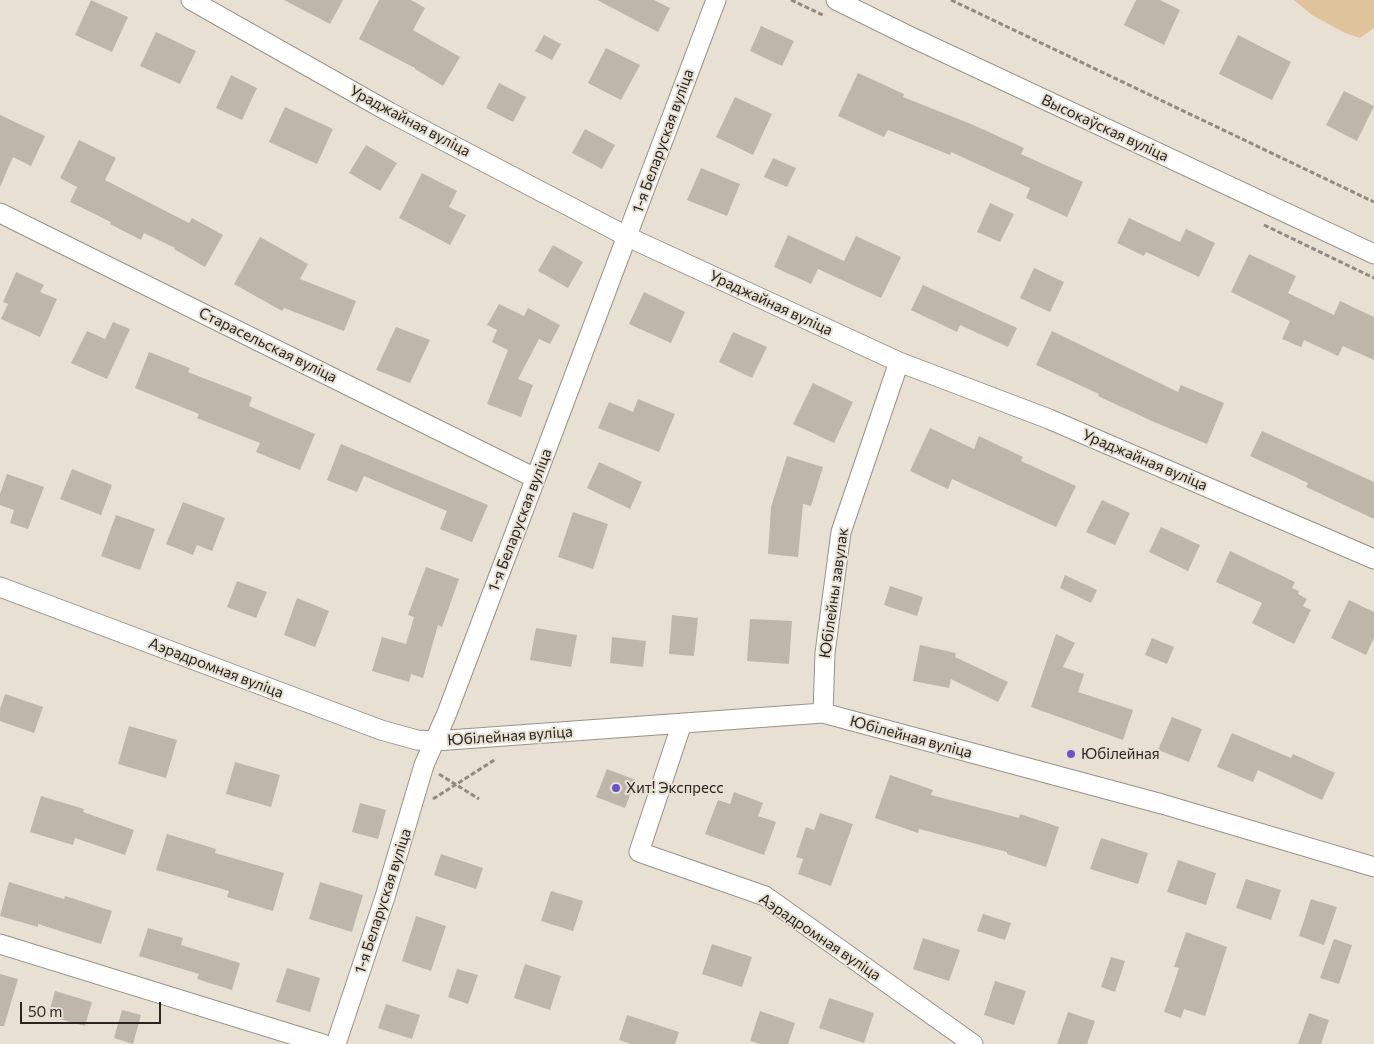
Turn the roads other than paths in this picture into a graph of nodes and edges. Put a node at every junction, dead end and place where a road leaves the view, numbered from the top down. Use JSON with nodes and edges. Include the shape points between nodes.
{"nodes":[{"id":1,"x":191,"y":0,"type":"edge"},
{"id":2,"x":716,"y":0,"type":"edge"},
{"id":3,"x":836,"y":0,"type":"edge"},
{"id":4,"x":0,"y":213,"type":"edge"},
{"id":5,"x":628,"y":237,"type":"junction"},
{"id":6,"x":1374,"y":254,"type":"edge"},
{"id":7,"x":899,"y":362,"type":"junction"},
{"id":8,"x":536,"y":478,"type":"junction"},
{"id":9,"x":1374,"y":559,"type":"edge"},
{"id":10,"x":0,"y":587,"type":"edge"},
{"id":11,"x":824,"y":713,"type":"junction"},
{"id":12,"x":682,"y":723,"type":"junction"},
{"id":13,"x":435,"y":741,"type":"junction"},
{"id":14,"x":1374,"y":867,"type":"edge"},
{"id":15,"x":0,"y":944,"type":"edge"},
{"id":16,"x":323,"y":1044,"type":"edge"},
{"id":17,"x":336,"y":1044,"type":"edge"},
{"id":18,"x":973,"y":1044,"type":"edge"}],
"edges":[{"from":1,"to":5,"type":"street","name":"Ураджайная вуліца","via":[[389,112]]},
{"from":2,"to":5,"type":"street","name":"1-я Беларуская вуліца"},
{"from":3,"to":6,"type":"street","name":"Высокаўская вуліца"},
{"from":4,"to":8,"type":"street","name":"Старасельская вуліца"},
{"from":5,"to":7,"type":"street","name":"Ураджайная вуліца"},
{"from":5,"to":8,"type":"street","name":"1-я Беларуская вуліца"},
{"from":7,"to":9,"type":"street","name":"Ураджайная вуліца","via":[[1049,418]]},
{"from":7,"to":11,"type":"street","name":"Юбілейны завулак","via":[[840,532],[825,654]]},
{"from":8,"to":13,"type":"street","name":"1-я Беларуская вуліца"},
{"from":10,"to":13,"type":"street","name":"Аэрадромная вуліца","via":[[381,730],[417,740]]},
{"from":11,"to":12,"type":"street","name":"Юбілейная вуліца"},
{"from":11,"to":14,"type":"street","name":"Юбілейная вуліца","via":[[1162,804]]},
{"from":12,"to":13,"type":"street","name":"Юбілейная вуліца"},
{"from":12,"to":18,"type":"street","name":"Аэрадромная вуліца","via":[[640,852],[765,896]]},
{"from":13,"to":17,"type":"street","name":"1-я Беларуская вуліца","via":[[424,765]]},
{"from":15,"to":16,"type":"street"}]}
